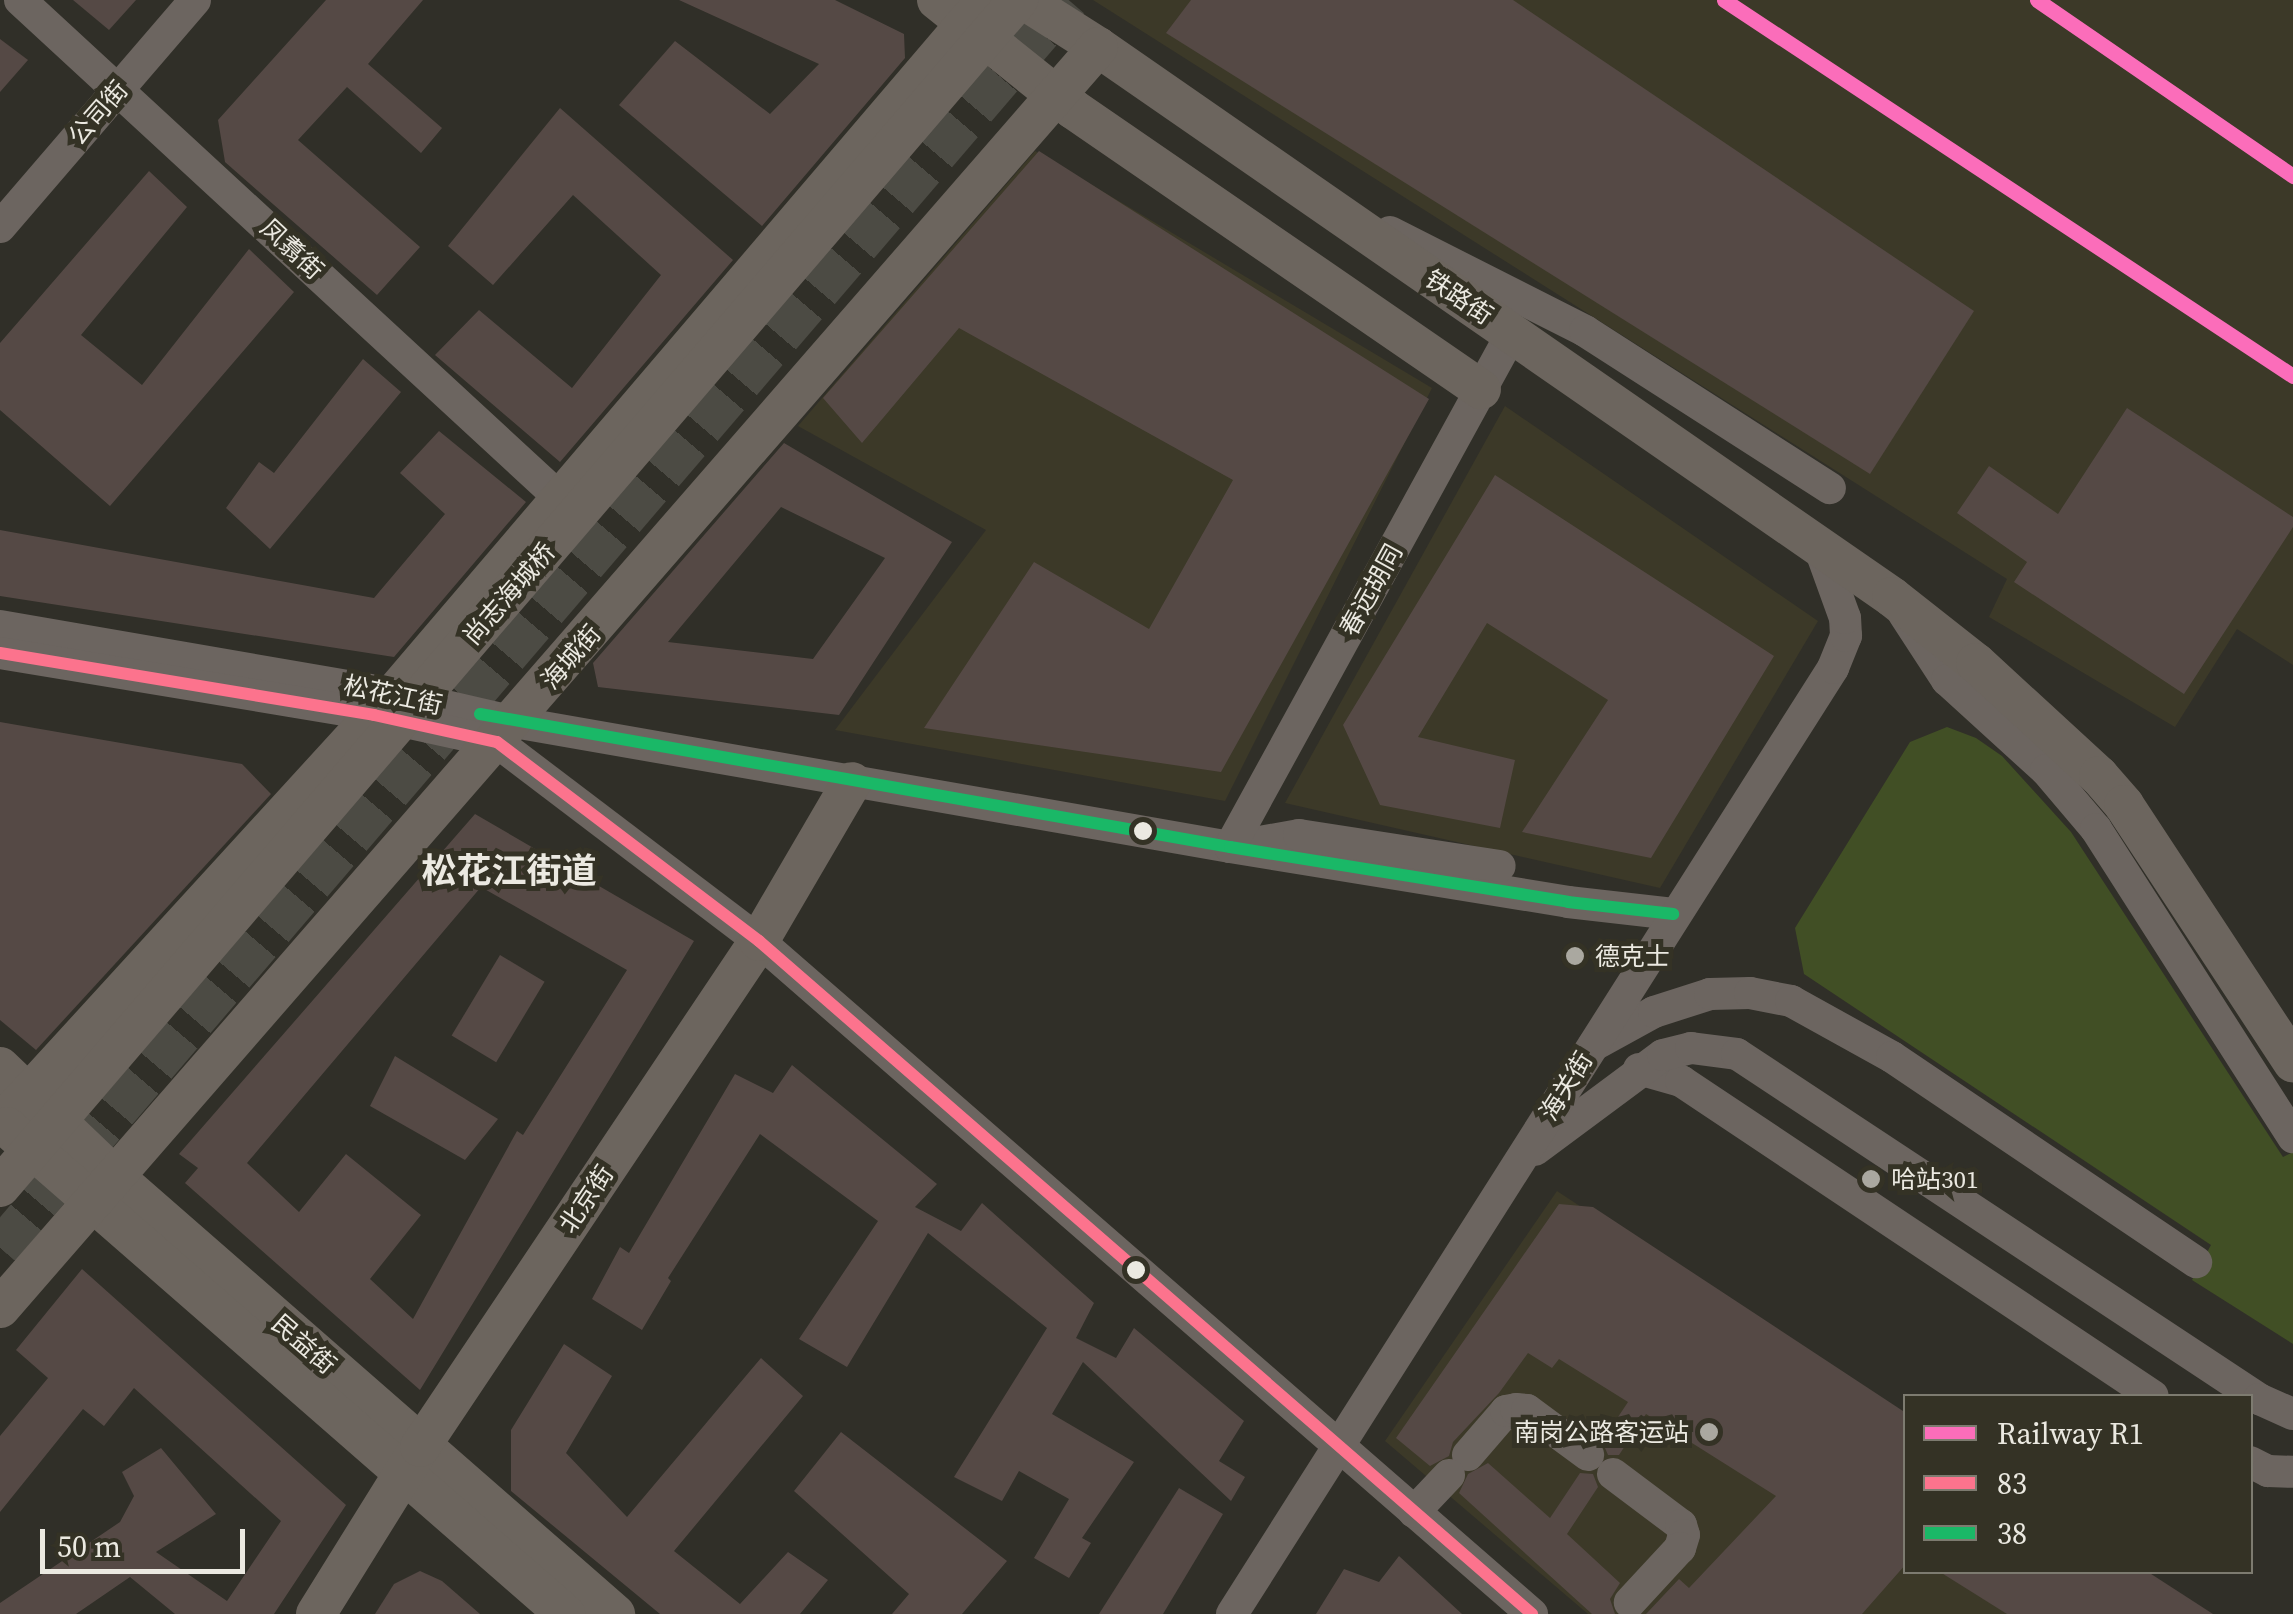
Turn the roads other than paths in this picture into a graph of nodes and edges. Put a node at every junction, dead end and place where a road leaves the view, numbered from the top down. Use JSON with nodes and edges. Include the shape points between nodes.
{"nodes":[{"id":1,"x":20,"y":0,"type":"edge"},
{"id":2,"x":195,"y":0,"type":"edge"},
{"id":3,"x":1021,"y":0,"type":"edge"},
{"id":4,"x":962,"y":8,"type":"edge"},
{"id":5,"x":1098,"y":47,"type":"junction"},
{"id":6,"x":119,"y":89,"type":"junction"},
{"id":7,"x":1056,"y":96,"type":"junction"},
{"id":8,"x":1280,"y":176,"type":"junction"},
{"id":9,"x":0,"y":227,"type":"edge"},
{"id":10,"x":1512,"y":333,"type":"junction"},
{"id":11,"x":1481,"y":390,"type":"junction"},
{"id":12,"x":1830,"y":488,"type":"dead end"},
{"id":13,"x":562,"y":500,"type":"junction"},
{"id":14,"x":1819,"y":546,"type":"junction"},
{"id":15,"x":1892,"y":597,"type":"junction"},
{"id":16,"x":0,"y":626,"type":"edge"},
{"id":17,"x":0,"y":653,"type":"edge"},
{"id":18,"x":384,"y":704,"type":"junction"},
{"id":19,"x":506,"y":732,"type":"junction"},
{"id":20,"x":852,"y":782,"type":"junction"},
{"id":21,"x":1230,"y":847,"type":"junction"},
{"id":22,"x":1500,"y":866,"type":"dead end"},
{"id":23,"x":1673,"y":914,"type":"junction"},
{"id":24,"x":758,"y":941,"type":"junction"},
{"id":25,"x":1590,"y":1048,"type":"junction"},
{"id":26,"x":2293,"y":1062,"type":"edge"},
{"id":27,"x":0,"y":1067,"type":"edge"},
{"id":28,"x":1639,"y":1069,"type":"junction"},
{"id":29,"x":30,"y":1094,"type":"junction"},
{"id":30,"x":1,"y":1123,"type":"edge"},
{"id":31,"x":2293,"y":1137,"type":"edge"},
{"id":32,"x":1516,"y":1165,"type":"junction"},
{"id":33,"x":0,"y":1187,"type":"edge"},
{"id":34,"x":105,"y":1191,"type":"junction"},
{"id":35,"x":2196,"y":1262,"type":"dead end"},
{"id":36,"x":0,"y":1308,"type":"edge"},
{"id":37,"x":2150,"y":1394,"type":"edge"},
{"id":38,"x":2251,"y":1394,"type":"edge"},
{"id":39,"x":2253,"y":1395,"type":"edge"},
{"id":40,"x":2293,"y":1414,"type":"edge"},
{"id":41,"x":1339,"y":1446,"type":"junction"},
{"id":42,"x":412,"y":1460,"type":"junction"},
{"id":43,"x":2253,"y":1464,"type":"edge"},
{"id":44,"x":2293,"y":1472,"type":"edge"},
{"id":45,"x":1414,"y":1512,"type":"junction"},
{"id":46,"x":1630,"y":1602,"type":"dead end"},
{"id":47,"x":316,"y":1614,"type":"edge"},
{"id":48,"x":565,"y":1614,"type":"edge"},
{"id":49,"x":615,"y":1614,"type":"edge"},
{"id":50,"x":1232,"y":1614,"type":"edge"},
{"id":51,"x":1532,"y":1614,"type":"edge"}],
"edges":[{"from":1,"to":6,"type":"street","name":"凤翥街"},
{"from":2,"to":6,"type":"street","name":"公司街"},
{"from":3,"to":5,"type":"main road","name":"铁路街"},
{"from":3,"to":33,"type":"main road","name":"尚志海城桥","bridge":true},
{"from":4,"to":7,"type":"main road"},
{"from":4,"to":13,"type":"main road"},
{"from":5,"to":7,"type":"main road","name":"海城街"},
{"from":5,"to":8,"type":"main road","name":"铁路街"},
{"from":6,"to":9,"type":"street","name":"公司街"},
{"from":6,"to":13,"type":"street","name":"凤翥街"},
{"from":7,"to":11,"type":"main road"},
{"from":7,"to":19,"type":"main road","name":"海城街"},
{"from":8,"to":10,"type":"main road","name":"铁路街"},
{"from":8,"to":12,"type":"street","via":[[1585,332]]},
{"from":10,"to":11,"type":"street","name":"春远胡同"},
{"from":10,"to":14,"type":"main road","name":"铁路街"},
{"from":11,"to":21,"type":"street","name":"春远胡同"},
{"from":13,"to":18,"type":"main road"},
{"from":14,"to":15,"type":"main road","name":"铁路街"},
{"from":14,"to":23,"type":"street","name":"海关街","via":[[1845,618],[1843,650]]},
{"from":15,"to":26,"type":"main road","name":"铁路街","via":[[1976,663],[2124,805]]},
{"from":15,"to":31,"type":"street","via":[[1947,680],[2046,770],[2096,829]]},
{"from":16,"to":18,"type":"street","name":"松花江街"},
{"from":17,"to":18,"type":"street","name":"松花江街"},
{"from":18,"to":19,"type":"street","name":"松花江街"},
{"from":18,"to":29,"type":"main road"},
{"from":19,"to":20,"type":"street","name":"松花江街"},
{"from":19,"to":24,"type":"street"},
{"from":19,"to":34,"type":"main road","name":"海城街"},
{"from":20,"to":21,"type":"street","name":"松花江街"},
{"from":20,"to":24,"type":"main road","name":"北京街"},
{"from":21,"to":22,"type":"street","via":[[1300,835]]},
{"from":21,"to":23,"type":"street","name":"松花江街"},
{"from":23,"to":25,"type":"street","name":"海关街"},
{"from":24,"to":41,"type":"street"},
{"from":24,"to":42,"type":"main road","name":"北京街"},
{"from":25,"to":32,"type":"street","name":"海关街"},
{"from":25,"to":35,"type":"street","via":[[1654,1012],[1710,994],[1791,1001],[1892,1057]]},
{"from":27,"to":29,"type":"main road","name":"民益街"},
{"from":28,"to":32,"type":"street"},
{"from":28,"to":37,"type":"street","via":[[1681,1081]]},
{"from":28,"to":38,"type":"street","via":[[1691,1048],[1737,1054]]},
{"from":29,"to":30,"type":"main road"},
{"from":29,"to":34,"type":"main road","name":"民益街"},
{"from":30,"to":34,"type":"main road","name":"民益街"},
{"from":32,"to":41,"type":"street","name":"海关街"},
{"from":34,"to":36,"type":"main road","name":"海城街"},
{"from":34,"to":42,"type":"main road","name":"民益街"},
{"from":39,"to":40,"type":"street"},
{"from":41,"to":45,"type":"street"},
{"from":41,"to":50,"type":"street","name":"海关街"},
{"from":42,"to":47,"type":"main road","name":"北京街"},
{"from":42,"to":48,"type":"main road","name":"民益街"},
{"from":42,"to":49,"type":"main road","name":"民益街"},
{"from":43,"to":44,"type":"street"},
{"from":45,"to":46,"type":"street","via":[[1506,1411],[1527,1410],[1681,1524],[1680,1548]]},
{"from":45,"to":51,"type":"street"}]}
